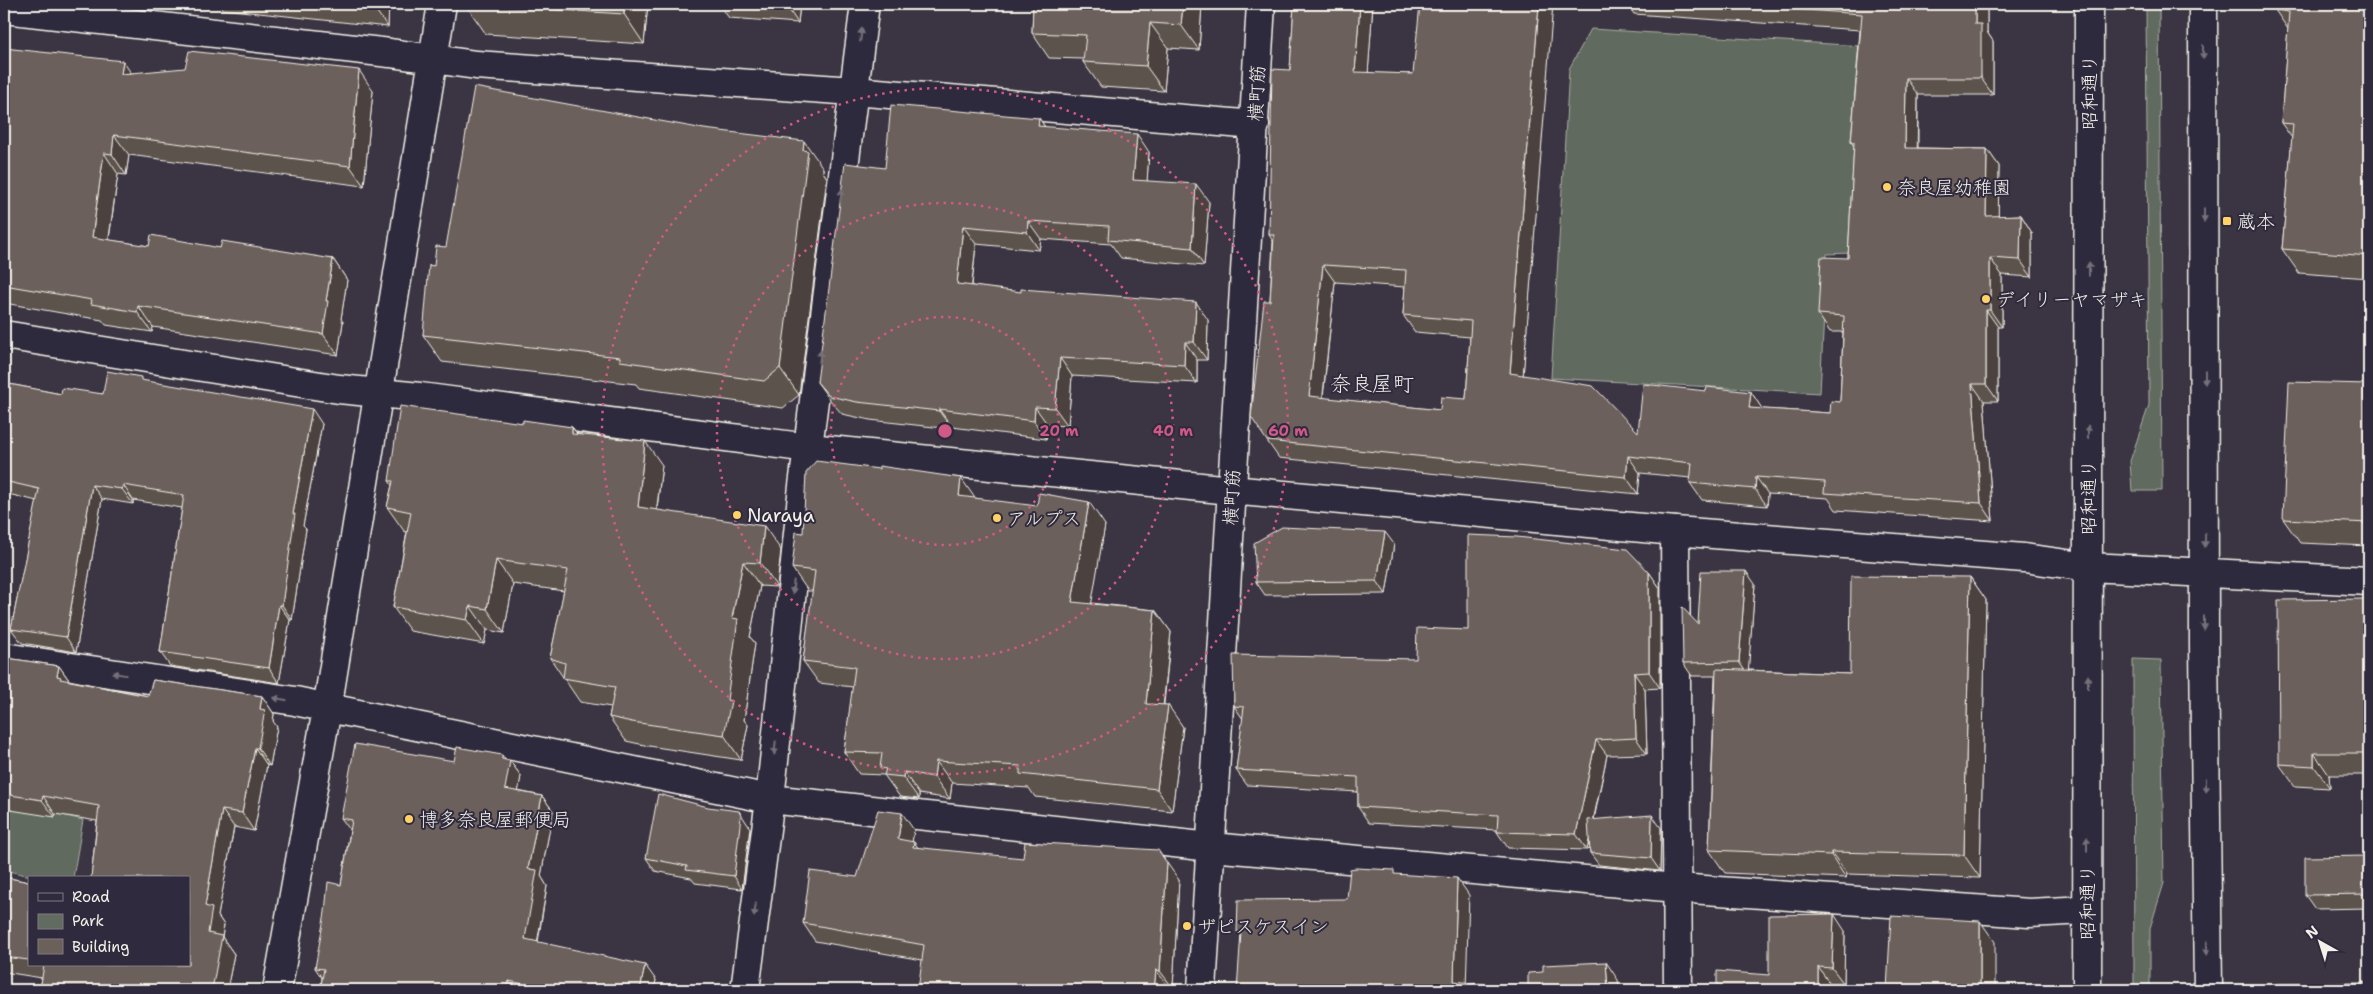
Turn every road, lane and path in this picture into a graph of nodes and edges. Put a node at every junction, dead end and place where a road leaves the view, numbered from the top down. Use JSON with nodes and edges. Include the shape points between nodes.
{"nodes":[{"id":1,"x":442,"y":4,"type":"edge"},
{"id":2,"x":865,"y":4,"type":"edge"},
{"id":3,"x":1261,"y":4,"type":"edge"},
{"id":4,"x":2089,"y":4,"type":"edge"},
{"id":5,"x":2203,"y":4,"type":"edge"},
{"id":6,"x":4,"y":9,"type":"edge"},
{"id":7,"x":432,"y":59,"type":"junction"},
{"id":8,"x":854,"y":91,"type":"junction"},
{"id":9,"x":1255,"y":126,"type":"junction"},
{"id":10,"x":4,"y":335,"type":"edge"},
{"id":11,"x":379,"y":393,"type":"junction"},
{"id":12,"x":809,"y":448,"type":"junction"},
{"id":13,"x":1231,"y":490,"type":"junction"},
{"id":14,"x":1675,"y":531,"type":"junction"},
{"id":15,"x":2089,"y":567,"type":"junction"},
{"id":16,"x":2205,"y":574,"type":"junction"},
{"id":17,"x":2369,"y":582,"type":"edge"},
{"id":18,"x":4,"y":657,"type":"edge"},
{"id":19,"x":328,"y":708,"type":"junction"},
{"id":20,"x":770,"y":799,"type":"junction"},
{"id":21,"x":1211,"y":847,"type":"junction"},
{"id":22,"x":1677,"y":888,"type":"junction"},
{"id":23,"x":2086,"y":910,"type":"junction"},
{"id":24,"x":277,"y":990,"type":"edge"},
{"id":25,"x":745,"y":990,"type":"edge"},
{"id":26,"x":1202,"y":990,"type":"edge"},
{"id":27,"x":1678,"y":990,"type":"edge"},
{"id":28,"x":2087,"y":990,"type":"edge"},
{"id":29,"x":2208,"y":990,"type":"edge"}],
"edges":[{"from":1,"to":7,"type":"street"},
{"from":8,"to":2,"type":"street","one_way":true},
{"from":3,"to":9,"type":"street","name":"横町筋"},
{"from":15,"to":4,"type":"street","name":"昭和通り","one_way":true},
{"from":5,"to":16,"type":"street","one_way":true},
{"from":6,"to":7,"type":"street"},
{"from":7,"to":8,"type":"street","via":[[476,65]]},
{"from":7,"to":11,"type":"street"},
{"from":8,"to":9,"type":"street"},
{"from":12,"to":8,"type":"street","one_way":true},
{"from":9,"to":13,"type":"street","name":"横町筋"},
{"from":10,"to":11,"type":"street"},
{"from":11,"to":12,"type":"street"},
{"from":11,"to":19,"type":"street"},
{"from":12,"to":13,"type":"street"},
{"from":12,"to":20,"type":"street","one_way":true},
{"from":13,"to":14,"type":"street"},
{"from":13,"to":21,"type":"street","name":"横町筋"},
{"from":14,"to":15,"type":"street"},
{"from":14,"to":22,"type":"street"},
{"from":15,"to":16,"type":"street"},
{"from":23,"to":15,"type":"street","name":"昭和通り","one_way":true},
{"from":16,"to":17,"type":"street"},
{"from":16,"to":29,"type":"street","one_way":true},
{"from":19,"to":18,"type":"street","one_way":true},
{"from":19,"to":20,"type":"street"},
{"from":19,"to":24,"type":"street"},
{"from":20,"to":21,"type":"street"},
{"from":20,"to":25,"type":"street","one_way":true},
{"from":21,"to":22,"type":"street"},
{"from":21,"to":26,"type":"street","name":"横町筋"},
{"from":22,"to":23,"type":"street","via":[[2029,913]]},
{"from":22,"to":27,"type":"street"},
{"from":23,"to":28,"type":"street","name":"昭和通り"}]}
